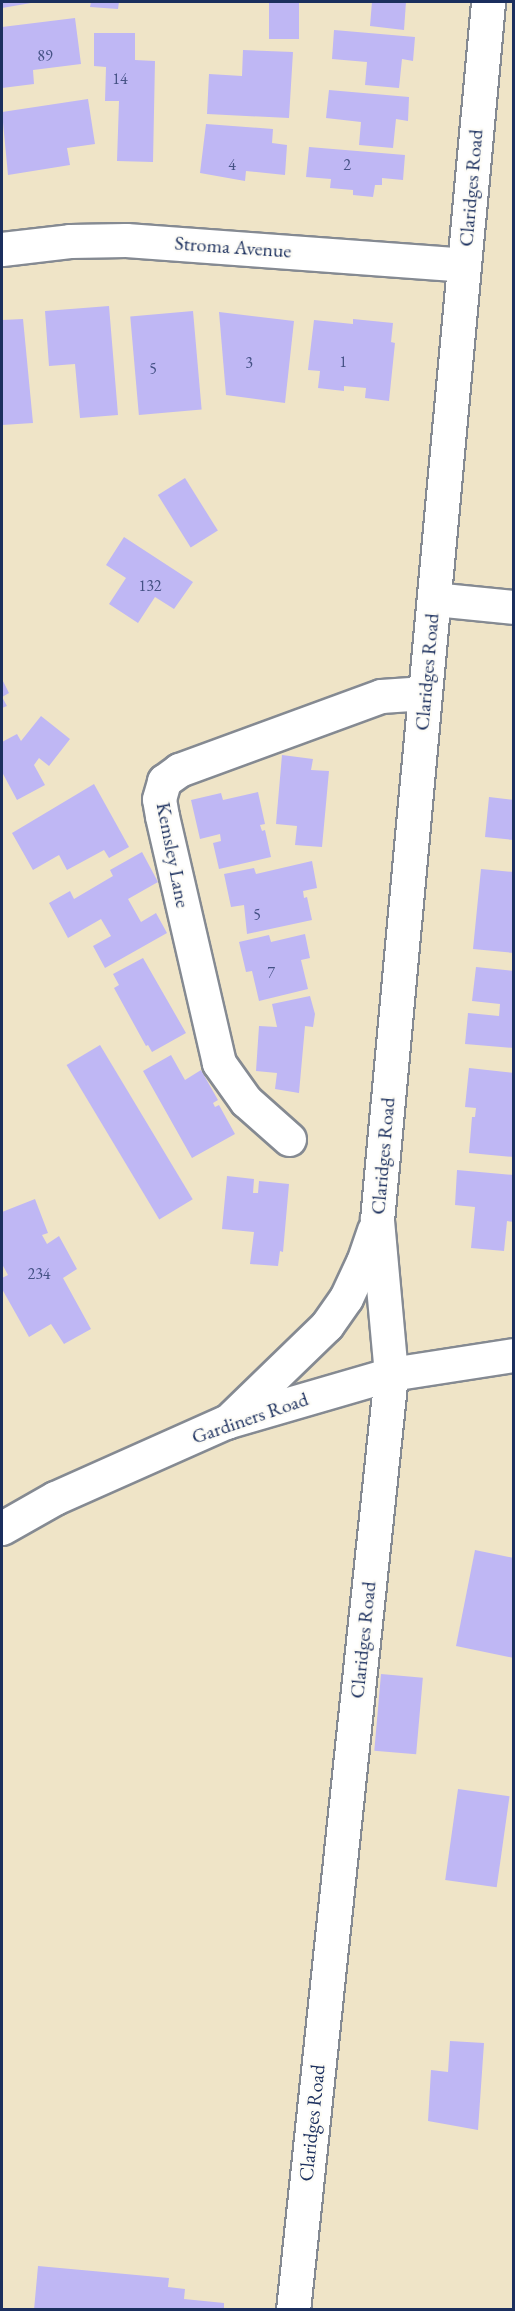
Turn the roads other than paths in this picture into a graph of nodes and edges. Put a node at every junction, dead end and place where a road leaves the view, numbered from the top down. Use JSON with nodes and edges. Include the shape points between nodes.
{"nodes":[{"id":1,"x":488,"y":2,"type":"edge"},
{"id":2,"x":2,"y":249,"type":"edge"},
{"id":3,"x":464,"y":265,"type":"junction"},
{"id":4,"x":434,"y":599,"type":"junction"},
{"id":5,"x":513,"y":607,"type":"edge"},
{"id":6,"x":425,"y":693,"type":"junction"},
{"id":7,"x":289,"y":1139,"type":"dead end"},
{"id":8,"x":377,"y":1220,"type":"junction"},
{"id":9,"x":513,"y":1355,"type":"edge"},
{"id":10,"x":391,"y":1374,"type":"junction"},
{"id":11,"x":226,"y":1422,"type":"junction"},
{"id":12,"x":2,"y":1528,"type":"edge"},
{"id":13,"x":293,"y":2310,"type":"edge"}],
"edges":[{"from":1,"to":3,"type":"street","name":"Claridges Road"},
{"from":2,"to":3,"type":"street","name":"Stroma Avenue","via":[[70,240],[126,240]]},
{"from":3,"to":4,"type":"street","name":"Claridges Road"},
{"from":4,"to":5,"type":"street"},
{"from":4,"to":6,"type":"street","name":"Claridges Road"},
{"from":6,"to":7,"type":"street","name":"Kemsley Lane","via":[[381,696],[179,770],[164,781],[159,799],[162,816],[219,1063],[246,1101]]},
{"from":6,"to":8,"type":"street","name":"Claridges Road"},
{"from":8,"to":10,"type":"street","name":"Claridges Road"},
{"from":8,"to":11,"type":"street","via":[[359,1271],[327,1325]]},
{"from":9,"to":10,"type":"street","name":"Gardiners Road"},
{"from":10,"to":11,"type":"street","name":"Gardiners Road"},
{"from":10,"to":13,"type":"street","name":"Claridges Road"},
{"from":11,"to":12,"type":"street","name":"Gardiners Road","via":[[55,1498]]}]}
